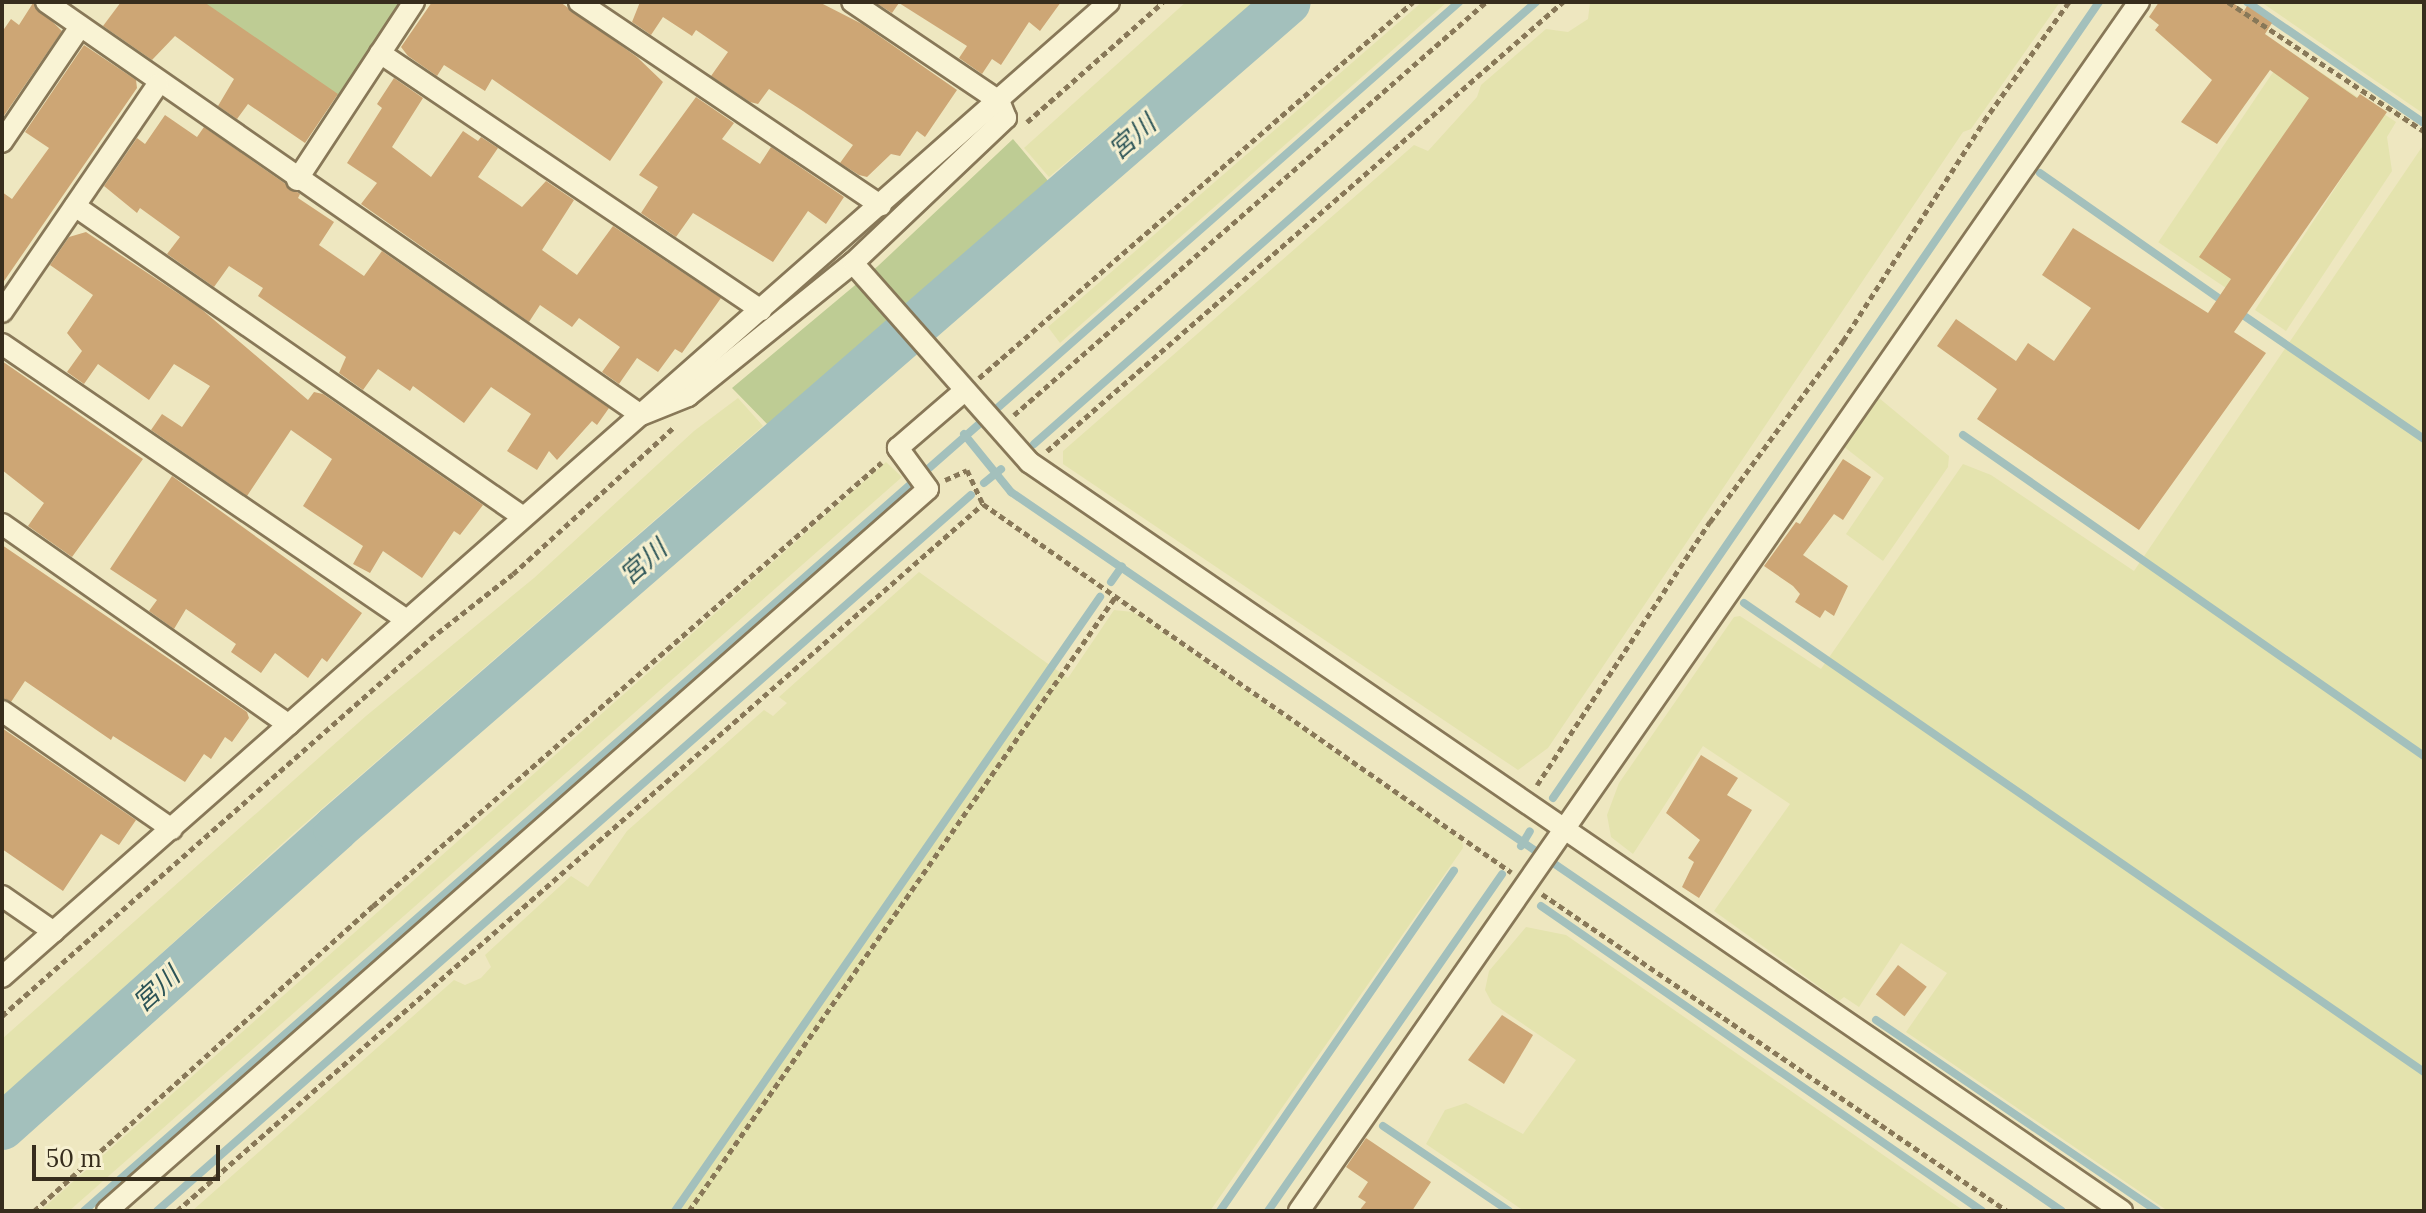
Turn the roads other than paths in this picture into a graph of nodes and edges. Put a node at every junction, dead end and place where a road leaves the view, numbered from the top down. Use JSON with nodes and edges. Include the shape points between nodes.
{"nodes":[{"id":1,"x":46,"y":2,"type":"edge"},
{"id":2,"x":414,"y":2,"type":"edge"},
{"id":3,"x":579,"y":2,"type":"edge"},
{"id":4,"x":852,"y":2,"type":"edge"},
{"id":5,"x":1109,"y":2,"type":"edge"},
{"id":6,"x":2139,"y":2,"type":"edge"},
{"id":7,"x":80,"y":27,"type":"junction"},
{"id":8,"x":380,"y":53,"type":"junction"},
{"id":9,"x":158,"y":84,"type":"junction"},
{"id":10,"x":999,"y":101,"type":"junction"},
{"id":11,"x":2,"y":142,"type":"edge"},
{"id":12,"x":297,"y":180,"type":"junction"},
{"id":13,"x":75,"y":206,"type":"junction"},
{"id":14,"x":881,"y":206,"type":"junction"},
{"id":15,"x":857,"y":268,"type":"junction"},
{"id":16,"x":761,"y":310,"type":"junction"},
{"id":17,"x":2,"y":312,"type":"edge"},
{"id":18,"x":2,"y":344,"type":"edge"},
{"id":19,"x":962,"y":390,"type":"junction"},
{"id":20,"x":641,"y":415,"type":"junction"},
{"id":21,"x":523,"y":517,"type":"junction"},
{"id":22,"x":2,"y":524,"type":"edge"},
{"id":23,"x":405,"y":619,"type":"junction"},
{"id":24,"x":2,"y":711,"type":"edge"},
{"id":25,"x":289,"y":725,"type":"junction"},
{"id":26,"x":1569,"y":828,"type":"junction"},
{"id":27,"x":172,"y":829,"type":"junction"},
{"id":28,"x":2,"y":896,"type":"edge"},
{"id":29,"x":54,"y":932,"type":"junction"},
{"id":30,"x":2,"y":977,"type":"edge"},
{"id":31,"x":107,"y":1211,"type":"edge"},
{"id":32,"x":1299,"y":1211,"type":"edge"},
{"id":33,"x":2122,"y":1211,"type":"edge"}],
"edges":[{"from":1,"to":7,"type":"street"},
{"from":2,"to":8,"type":"street"},
{"from":3,"to":14,"type":"street"},
{"from":4,"to":10,"type":"street"},
{"from":5,"to":10,"type":"street"},
{"from":6,"to":26,"type":"street"},
{"from":7,"to":9,"type":"street"},
{"from":7,"to":11,"type":"street"},
{"from":8,"to":12,"type":"street"},
{"from":8,"to":16,"type":"street"},
{"from":9,"to":12,"type":"street"},
{"from":9,"to":13,"type":"street"},
{"from":10,"to":14,"type":"street"},
{"from":10,"to":15,"type":"street","via":[[1006,118]]},
{"from":12,"to":20,"type":"street"},
{"from":13,"to":17,"type":"street"},
{"from":13,"to":21,"type":"street"},
{"from":14,"to":16,"type":"street"},
{"from":15,"to":19,"type":"street"},
{"from":15,"to":20,"type":"street","via":[[688,396]]},
{"from":16,"to":20,"type":"street"},
{"from":18,"to":23,"type":"street"},
{"from":19,"to":26,"type":"street","via":[[1029,462]]},
{"from":19,"to":31,"type":"street","via":[[898,448],[921,480]]},
{"from":20,"to":21,"type":"street"},
{"from":21,"to":23,"type":"street"},
{"from":22,"to":25,"type":"street"},
{"from":23,"to":25,"type":"street"},
{"from":24,"to":27,"type":"street"},
{"from":25,"to":27,"type":"street"},
{"from":26,"to":32,"type":"street"},
{"from":26,"to":33,"type":"street"},
{"from":27,"to":29,"type":"street"},
{"from":28,"to":29,"type":"street"},
{"from":29,"to":30,"type":"street"}]}
